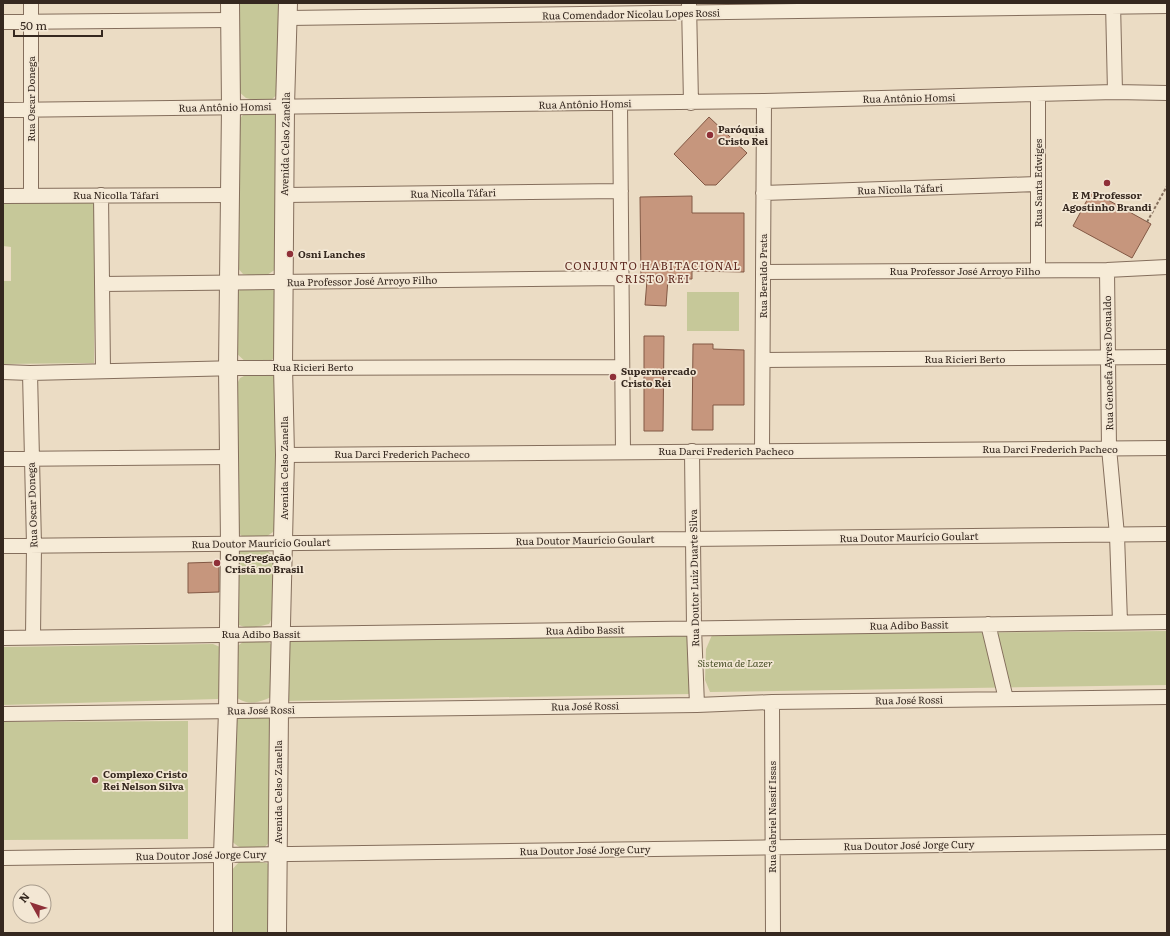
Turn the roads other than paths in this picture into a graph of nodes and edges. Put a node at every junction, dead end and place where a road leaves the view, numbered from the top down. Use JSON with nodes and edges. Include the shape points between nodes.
{"nodes":[{"id":1,"x":31,"y":3,"type":"edge"},
{"id":2,"x":1113,"y":5,"type":"edge"},
{"id":3,"x":1167,"y":6,"type":"edge"},
{"id":4,"x":689,"y":8,"type":"edge"},
{"id":5,"x":288,"y":11,"type":"edge"},
{"id":6,"x":230,"y":12,"type":"edge"},
{"id":7,"x":3,"y":22,"type":"edge"},
{"id":8,"x":32,"y":22,"type":"junction"},
{"id":9,"x":1115,"y":92,"type":"junction"},
{"id":10,"x":1167,"y":93,"type":"edge"},
{"id":11,"x":1038,"y":95,"type":"junction"},
{"id":12,"x":764,"y":101,"type":"junction"},
{"id":13,"x":691,"y":102,"type":"junction"},
{"id":14,"x":620,"y":104,"type":"junction"},
{"id":15,"x":285,"y":106,"type":"junction"},
{"id":16,"x":231,"y":107,"type":"junction"},
{"id":17,"x":3,"y":110,"type":"edge"},
{"id":18,"x":30,"y":110,"type":"junction"},
{"id":19,"x":1038,"y":184,"type":"junction"},
{"id":20,"x":621,"y":191,"type":"junction"},
{"id":21,"x":763,"y":194,"type":"junction"},
{"id":22,"x":31,"y":195,"type":"junction"},
{"id":23,"x":102,"y":195,"type":"junction"},
{"id":24,"x":230,"y":195,"type":"junction"},
{"id":25,"x":285,"y":195,"type":"junction"},
{"id":26,"x":3,"y":196,"type":"edge"},
{"id":27,"x":1167,"y":267,"type":"edge"},
{"id":28,"x":1038,"y":270,"type":"junction"},
{"id":29,"x":1107,"y":270,"type":"junction"},
{"id":30,"x":763,"y":272,"type":"junction"},
{"id":31,"x":622,"y":278,"type":"junction"},
{"id":32,"x":284,"y":282,"type":"junction"},
{"id":33,"x":229,"y":283,"type":"junction"},
{"id":34,"x":102,"y":284,"type":"junction"},
{"id":35,"x":1167,"y":357,"type":"edge"},
{"id":36,"x":1108,"y":358,"type":"junction"},
{"id":37,"x":763,"y":360,"type":"junction"},
{"id":38,"x":283,"y":367,"type":"junction"},
{"id":39,"x":622,"y":367,"type":"junction"},
{"id":40,"x":228,"y":368,"type":"junction"},
{"id":41,"x":103,"y":370,"type":"junction"},
{"id":42,"x":3,"y":372,"type":"edge"},
{"id":43,"x":30,"y":373,"type":"junction"},
{"id":44,"x":1109,"y":448,"type":"junction"},
{"id":45,"x":1167,"y":448,"type":"edge"},
{"id":46,"x":762,"y":451,"type":"junction"},
{"id":47,"x":623,"y":452,"type":"junction"},
{"id":48,"x":692,"y":452,"type":"junction"},
{"id":49,"x":285,"y":455,"type":"junction"},
{"id":50,"x":230,"y":457,"type":"junction"},
{"id":51,"x":3,"y":459,"type":"edge"},
{"id":52,"x":31,"y":460,"type":"junction"},
{"id":53,"x":1167,"y":534,"type":"edge"},
{"id":54,"x":1117,"y":535,"type":"junction"},
{"id":55,"x":694,"y":539,"type":"junction"},
{"id":56,"x":230,"y":543,"type":"junction"},
{"id":57,"x":284,"y":543,"type":"junction"},
{"id":58,"x":34,"y":545,"type":"junction"},
{"id":59,"x":3,"y":546,"type":"edge"},
{"id":60,"x":1120,"y":622,"type":"junction"},
{"id":61,"x":1167,"y":622,"type":"edge"},
{"id":62,"x":988,"y":624,"type":"junction"},
{"id":63,"x":694,"y":628,"type":"junction"},
{"id":64,"x":229,"y":634,"type":"junction"},
{"id":65,"x":280,"y":634,"type":"junction"},
{"id":66,"x":3,"y":638,"type":"edge"},
{"id":67,"x":33,"y":638,"type":"junction"},
{"id":68,"x":1167,"y":698,"type":"edge"},
{"id":69,"x":1006,"y":699,"type":"junction"},
{"id":70,"x":772,"y":702,"type":"junction"},
{"id":71,"x":697,"y":704,"type":"junction"},
{"id":72,"x":279,"y":710,"type":"junction"},
{"id":73,"x":228,"y":711,"type":"junction"},
{"id":74,"x":3,"y":714,"type":"edge"},
{"id":75,"x":1167,"y":842,"type":"edge"},
{"id":76,"x":772,"y":847,"type":"junction"},
{"id":77,"x":278,"y":854,"type":"junction"},
{"id":78,"x":224,"y":855,"type":"junction"},
{"id":79,"x":3,"y":858,"type":"edge"},
{"id":80,"x":223,"y":933,"type":"edge"},
{"id":81,"x":277,"y":933,"type":"edge"},
{"id":82,"x":773,"y":933,"type":"edge"}],
"edges":[{"from":1,"to":8,"type":"street","name":"Rua Oscar Donega"},
{"from":2,"to":3,"type":"street","name":"Rua Comendador Nicolau Lopes Rossi"},
{"from":2,"to":4,"type":"street","name":"Rua Comendador Nicolau Lopes Rossi"},
{"from":2,"to":9,"type":"street"},
{"from":4,"to":5,"type":"street","name":"Rua Comendador Nicolau Lopes Rossi"},
{"from":4,"to":13,"type":"street"},
{"from":5,"to":15,"type":"street","name":"Avenida Celso Zanella"},
{"from":6,"to":8,"type":"street"},
{"from":6,"to":16,"type":"street"},
{"from":7,"to":8,"type":"street"},
{"from":8,"to":18,"type":"street","name":"Rua Oscar Donega"},
{"from":9,"to":10,"type":"street","name":"Rua Antônio Homsi"},
{"from":9,"to":11,"type":"street","name":"Rua Antônio Homsi"},
{"from":11,"to":12,"type":"street","name":"Rua Antônio Homsi"},
{"from":11,"to":19,"type":"street","name":"Rua Santa Edwiges"},
{"from":12,"to":13,"type":"street","name":"Rua Antônio Homsi"},
{"from":12,"to":21,"type":"street","name":"Rua Beraldo Prata"},
{"from":13,"to":14,"type":"street","name":"Rua Antônio Homsi"},
{"from":14,"to":15,"type":"street","name":"Rua Antônio Homsi"},
{"from":14,"to":20,"type":"street"},
{"from":15,"to":16,"type":"street","name":"Rua Antônio Homsi"},
{"from":15,"to":25,"type":"street","name":"Avenida Celso Zanella"},
{"from":16,"to":18,"type":"street","name":"Rua Antônio Homsi"},
{"from":16,"to":24,"type":"street"},
{"from":17,"to":18,"type":"street","name":"Rua Antônio Homsi"},
{"from":18,"to":22,"type":"street","name":"Rua Oscar Donega"},
{"from":19,"to":21,"type":"street","name":"Rua Nicolla Táfari"},
{"from":19,"to":28,"type":"street","name":"Rua Santa Edwiges"},
{"from":20,"to":25,"type":"street","name":"Rua Nicolla Táfari"},
{"from":20,"to":31,"type":"street"},
{"from":21,"to":30,"type":"street","name":"Rua Beraldo Prata"},
{"from":22,"to":23,"type":"street","name":"Rua Nicolla Táfari"},
{"from":22,"to":26,"type":"street","name":"Rua Nicolla Táfari"},
{"from":23,"to":24,"type":"street","name":"Rua Nicolla Táfari"},
{"from":23,"to":34,"type":"street"},
{"from":24,"to":33,"type":"street"},
{"from":25,"to":32,"type":"street","name":"Avenida Celso Zanella"},
{"from":27,"to":29,"type":"street","name":"Rua Professor José Arroyo Filho"},
{"from":28,"to":29,"type":"street","name":"Rua Professor José Arroyo Filho"},
{"from":28,"to":30,"type":"street","name":"Rua Professor José Arroyo Filho"},
{"from":29,"to":36,"type":"street","name":"Rua Genoefa Ayres Dosualdo"},
{"from":30,"to":37,"type":"street","name":"Rua Beraldo Prata"},
{"from":31,"to":32,"type":"street","name":"Rua Professor José Arroyo Filho"},
{"from":31,"to":39,"type":"street"},
{"from":32,"to":33,"type":"street","name":"Rua Professor José Arroyo Filho"},
{"from":32,"to":38,"type":"street","name":"Avenida Celso Zanella"},
{"from":33,"to":34,"type":"street","name":"Rua Professor José Arroyo Filho"},
{"from":33,"to":40,"type":"street"},
{"from":34,"to":41,"type":"street"},
{"from":35,"to":36,"type":"street","name":"Rua Ricieri Berto"},
{"from":36,"to":37,"type":"street","name":"Rua Ricieri Berto"},
{"from":36,"to":44,"type":"street","name":"Rua Genoefa Ayres Dosualdo"},
{"from":37,"to":46,"type":"street","name":"Rua Beraldo Prata"},
{"from":38,"to":39,"type":"street","name":"Rua Ricieri Berto"},
{"from":38,"to":40,"type":"street","name":"Rua Ricieri Berto"},
{"from":38,"to":49,"type":"street","name":"Avenida Celso Zanella"},
{"from":39,"to":47,"type":"street"},
{"from":40,"to":41,"type":"street","name":"Rua Ricieri Berto"},
{"from":40,"to":50,"type":"street"},
{"from":41,"to":43,"type":"street","name":"Rua Ricieri Berto"},
{"from":42,"to":43,"type":"street","name":"Rua Ricieri Berto"},
{"from":43,"to":52,"type":"street","name":"Rua Oscar Donega"},
{"from":44,"to":45,"type":"street","name":"Rua Darci Frederich Pacheco"},
{"from":44,"to":46,"type":"street","name":"Rua Darci Frederich Pacheco"},
{"from":44,"to":54,"type":"street","name":"Rua Genoefa Ayres Dosualdo"},
{"from":46,"to":48,"type":"street","name":"Rua Darci Frederich Pacheco"},
{"from":47,"to":48,"type":"street","name":"Rua Darci Frederich Pacheco"},
{"from":47,"to":49,"type":"street","name":"Rua Darci Frederich Pacheco"},
{"from":48,"to":55,"type":"street","name":"Rua Doutor Luiz Duarte Silva"},
{"from":49,"to":57,"type":"street","name":"Avenida Celso Zanella"},
{"from":50,"to":52,"type":"street"},
{"from":50,"to":56,"type":"street"},
{"from":51,"to":52,"type":"street"},
{"from":52,"to":58,"type":"street","name":"Rua Oscar Donega"},
{"from":53,"to":54,"type":"street","name":"Rua Doutor Maurício Goulart"},
{"from":54,"to":55,"type":"street","name":"Rua Doutor Maurício Goulart"},
{"from":54,"to":60,"type":"street","name":"Rua Genoefa Ayres Dosualdo"},
{"from":55,"to":57,"type":"street","name":"Rua Doutor Maurício Goulart"},
{"from":55,"to":63,"type":"street","name":"Rua Doutor Luiz Duarte Silva"},
{"from":56,"to":57,"type":"street","name":"Rua Doutor Maurício Goulart"},
{"from":56,"to":58,"type":"street","name":"Rua Doutor Maurício Goulart"},
{"from":56,"to":64,"type":"street"},
{"from":57,"to":65,"type":"street","name":"Avenida Celso Zanella"},
{"from":58,"to":59,"type":"street","name":"Rua Doutor Maurício Goulart"},
{"from":58,"to":67,"type":"street","name":"Rua Oscar Donega"},
{"from":60,"to":61,"type":"street","name":"Rua Adibo Bassit"},
{"from":60,"to":62,"type":"street","name":"Rua Adibo Bassit"},
{"from":62,"to":63,"type":"street","name":"Rua Adibo Bassit"},
{"from":62,"to":69,"type":"street"},
{"from":63,"to":65,"type":"street","name":"Rua Adibo Bassit"},
{"from":63,"to":71,"type":"street","name":"Rua Doutor Luiz Duarte Silva"},
{"from":64,"to":65,"type":"street","name":"Rua Adibo Bassit"},
{"from":64,"to":67,"type":"street","name":"Rua Adibo Bassit"},
{"from":64,"to":73,"type":"street"},
{"from":65,"to":72,"type":"street","name":"Avenida Celso Zanella"},
{"from":66,"to":67,"type":"street","name":"Rua Adibo Bassit"},
{"from":68,"to":69,"type":"street","name":"Rua José Rossi"},
{"from":69,"to":70,"type":"street","name":"Rua José Rossi"},
{"from":70,"to":71,"type":"street","name":"Rua José Rossi"},
{"from":70,"to":76,"type":"street","name":"Rua Gabriel Nassif Issas"},
{"from":71,"to":72,"type":"street","name":"Rua José Rossi"},
{"from":72,"to":73,"type":"street","name":"Rua José Rossi"},
{"from":72,"to":77,"type":"street","name":"Avenida Celso Zanella"},
{"from":73,"to":74,"type":"street","name":"Rua José Rossi"},
{"from":73,"to":78,"type":"street"},
{"from":75,"to":76,"type":"street","name":"Rua Doutor José Jorge Cury"},
{"from":76,"to":77,"type":"street","name":"Rua Doutor José Jorge Cury"},
{"from":76,"to":82,"type":"street","name":"Rua Gabriel Nassif Issas"},
{"from":77,"to":78,"type":"street","name":"Rua Doutor José Jorge Cury"},
{"from":77,"to":81,"type":"street","name":"Avenida Celso Zanella"},
{"from":78,"to":79,"type":"street","name":"Rua Doutor José Jorge Cury"},
{"from":78,"to":80,"type":"street"}]}
